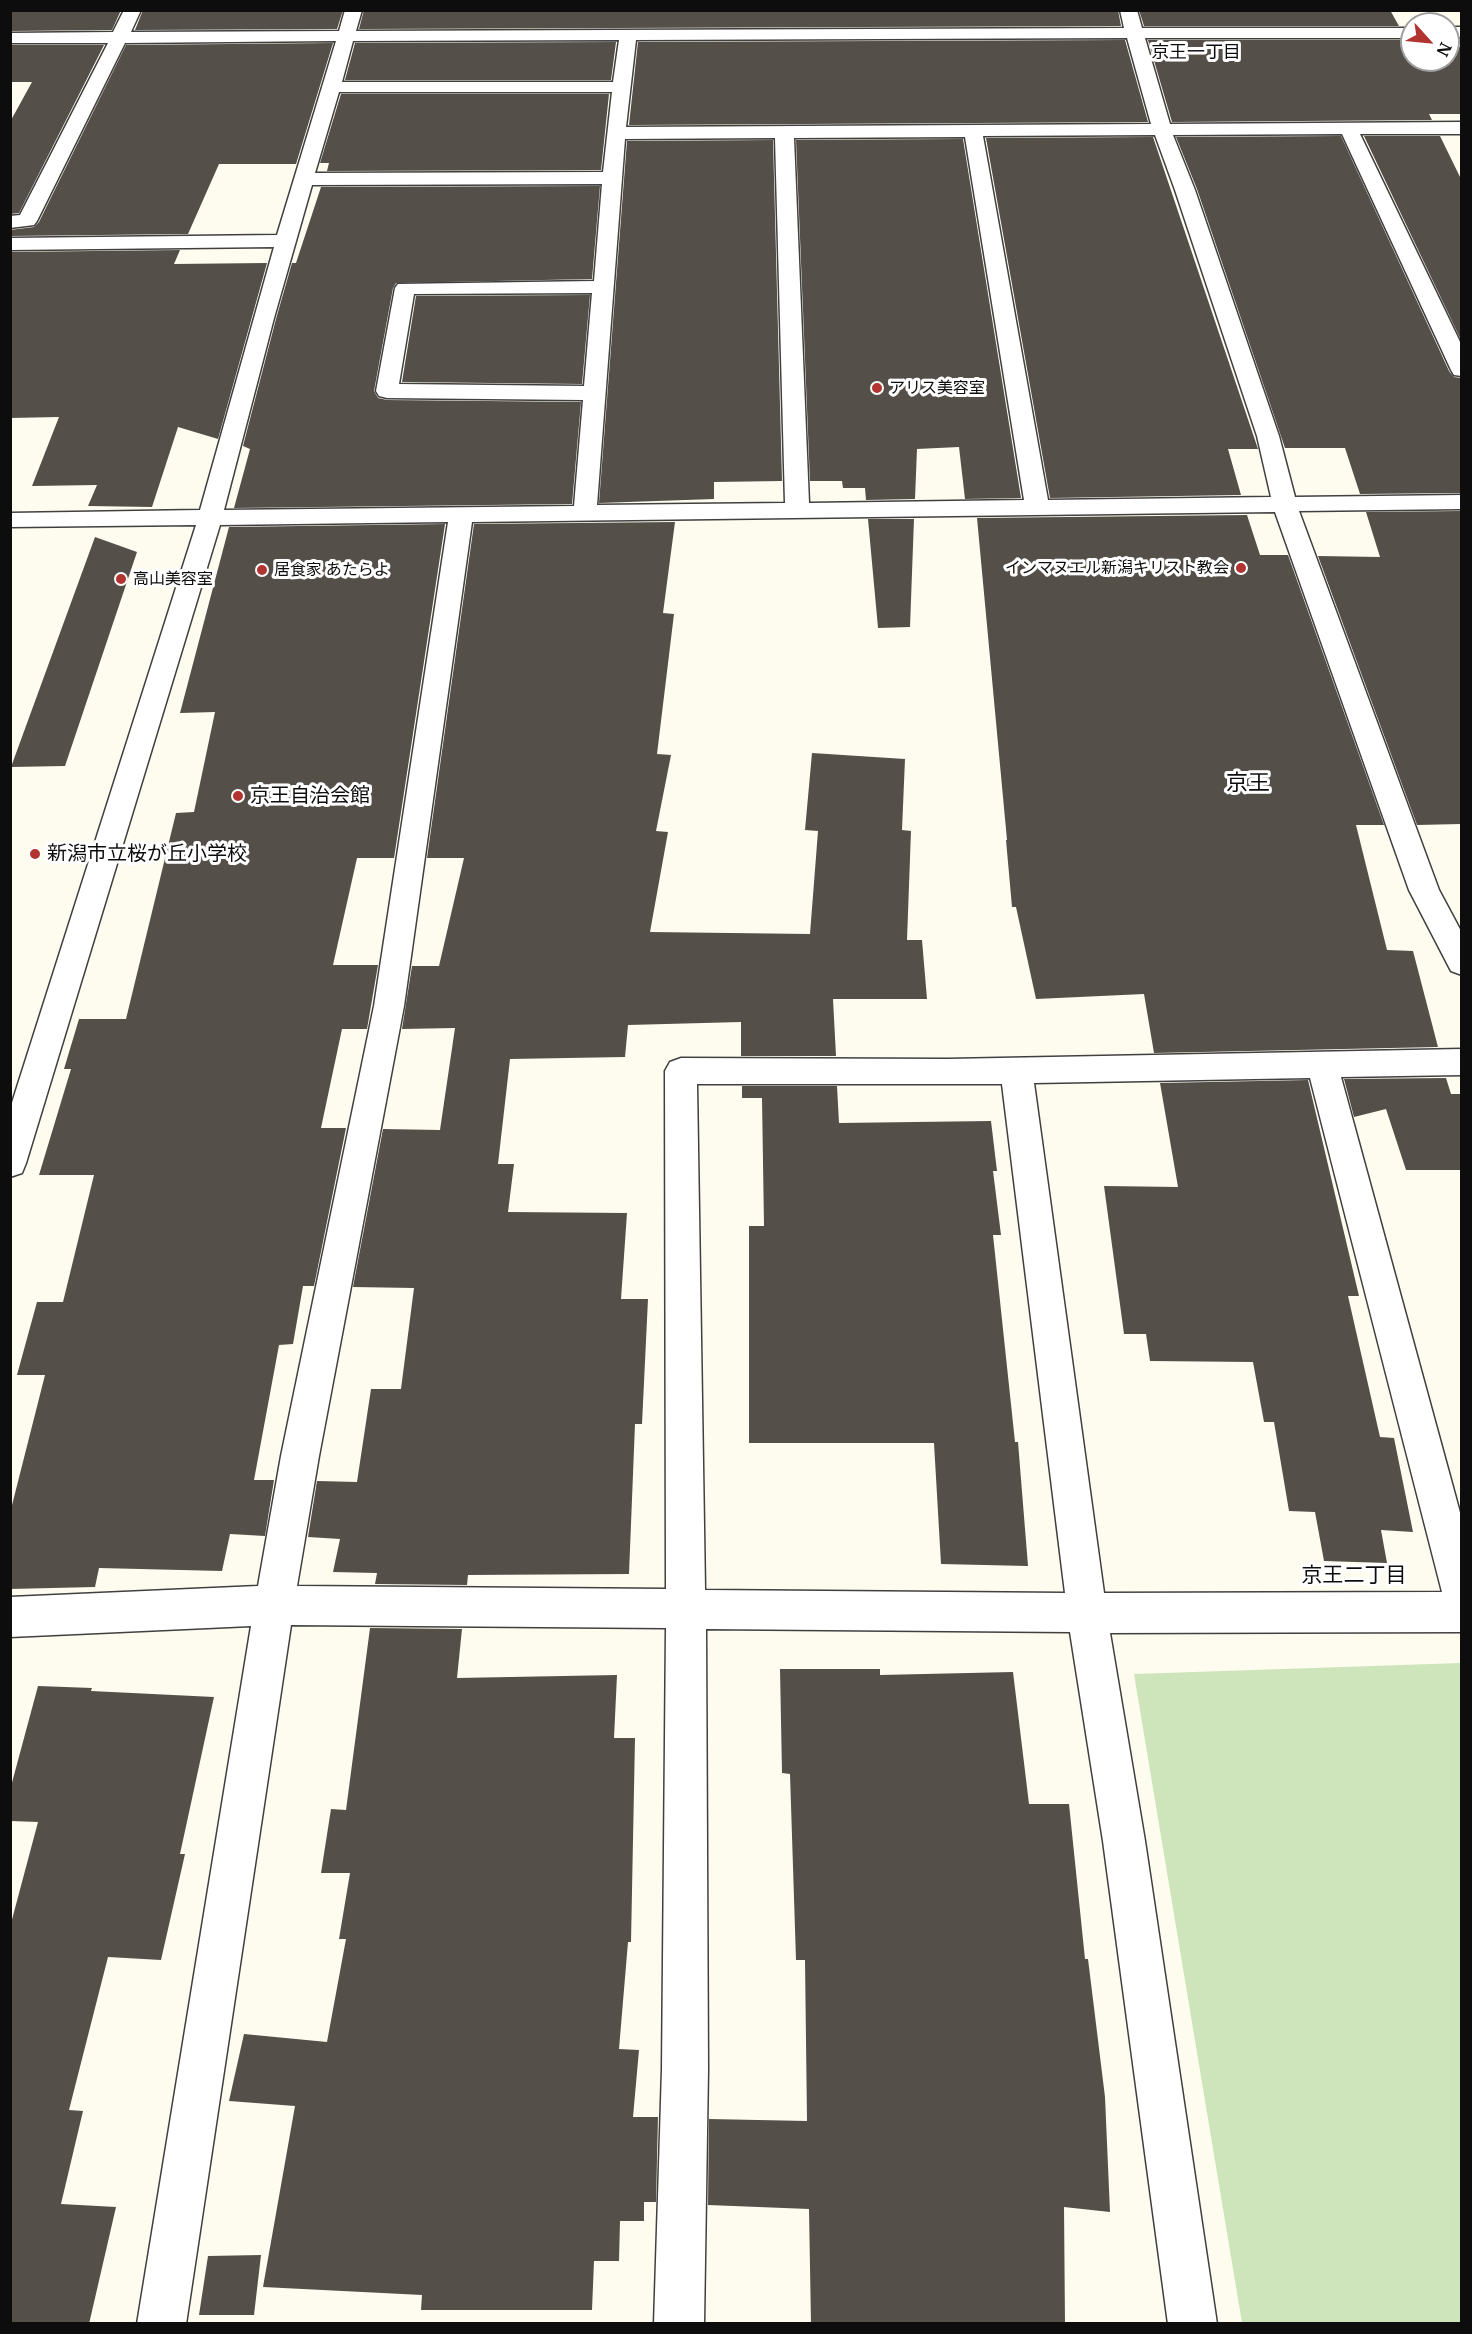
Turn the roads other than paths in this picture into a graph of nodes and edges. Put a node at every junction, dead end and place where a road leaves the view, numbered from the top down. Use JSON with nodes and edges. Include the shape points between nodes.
{"nodes":[{"id":1,"x":133,"y":10,"type":"edge"},
{"id":2,"x":354,"y":10,"type":"edge"},
{"id":3,"x":1128,"y":10,"type":"edge"},
{"id":4,"x":1400,"y":33,"type":"edge"},
{"id":5,"x":1135,"y":34,"type":"junction"},
{"id":6,"x":628,"y":35,"type":"junction"},
{"id":7,"x":347,"y":37,"type":"junction"},
{"id":8,"x":10,"y":38,"type":"edge"},
{"id":9,"x":120,"y":38,"type":"junction"},
{"id":10,"x":332,"y":87,"type":"junction"},
{"id":11,"x":622,"y":87,"type":"junction"},
{"id":12,"x":1348,"y":128,"type":"junction"},
{"id":13,"x":1461,"y":128,"type":"edge"},
{"id":14,"x":1162,"y":130,"type":"junction"},
{"id":15,"x":973,"y":131,"type":"junction"},
{"id":16,"x":784,"y":132,"type":"junction"},
{"id":17,"x":616,"y":133,"type":"junction"},
{"id":18,"x":612,"y":178,"type":"junction"},
{"id":19,"x":304,"y":179,"type":"junction"},
{"id":20,"x":10,"y":222,"type":"edge"},
{"id":21,"x":286,"y":241,"type":"junction"},
{"id":22,"x":10,"y":244,"type":"edge"},
{"id":23,"x":603,"y":287,"type":"junction"},
{"id":24,"x":1461,"y":370,"type":"edge"},
{"id":25,"x":594,"y":393,"type":"junction"},
{"id":26,"x":1461,"y":502,"type":"edge"},
{"id":27,"x":1285,"y":505,"type":"junction"},
{"id":28,"x":1037,"y":507,"type":"junction"},
{"id":29,"x":797,"y":511,"type":"junction"},
{"id":30,"x":585,"y":512,"type":"junction"},
{"id":31,"x":461,"y":515,"type":"junction"},
{"id":32,"x":210,"y":518,"type":"junction"},
{"id":33,"x":10,"y":520,"type":"edge"},
{"id":34,"x":1461,"y":963,"type":"edge"},
{"id":35,"x":1461,"y":1062,"type":"edge"},
{"id":36,"x":1322,"y":1065,"type":"junction"},
{"id":37,"x":1016,"y":1071,"type":"junction"},
{"id":38,"x":10,"y":1163,"type":"edge"},
{"id":39,"x":1461,"y":1593,"type":"edge"},
{"id":40,"x":274,"y":1605,"type":"junction"},
{"id":41,"x":686,"y":1609,"type":"junction"},
{"id":42,"x":1461,"y":1612,"type":"edge"},
{"id":43,"x":1087,"y":1613,"type":"junction"},
{"id":44,"x":10,"y":1617,"type":"edge"},
{"id":45,"x":161,"y":2324,"type":"edge"},
{"id":46,"x":679,"y":2324,"type":"edge"},
{"id":47,"x":1193,"y":2324,"type":"edge"}],
"edges":[{"from":1,"to":9,"type":"street"},
{"from":2,"to":7,"type":"street"},
{"from":3,"to":5,"type":"street"},
{"from":4,"to":5,"type":"street"},
{"from":5,"to":6,"type":"street"},
{"from":5,"to":14,"type":"street"},
{"from":6,"to":7,"type":"street","via":[[585,27]]},
{"from":6,"to":11,"type":"street"},
{"from":7,"to":9,"type":"street"},
{"from":7,"to":10,"type":"street"},
{"from":8,"to":9,"type":"street"},
{"from":9,"to":20,"type":"street","via":[[27,221]]},
{"from":10,"to":11,"type":"street"},
{"from":10,"to":19,"type":"street"},
{"from":11,"to":17,"type":"street"},
{"from":12,"to":13,"type":"street"},
{"from":12,"to":14,"type":"street"},
{"from":12,"to":24,"type":"street"},
{"from":14,"to":15,"type":"street"},
{"from":14,"to":27,"type":"street","via":[[1268,436]]},
{"from":15,"to":16,"type":"street"},
{"from":15,"to":28,"type":"street"},
{"from":16,"to":17,"type":"street"},
{"from":16,"to":29,"type":"street"},
{"from":17,"to":18,"type":"street"},
{"from":18,"to":19,"type":"street"},
{"from":18,"to":23,"type":"street"},
{"from":19,"to":21,"type":"street"},
{"from":21,"to":22,"type":"street"},
{"from":21,"to":32,"type":"street"},
{"from":23,"to":25,"type":"street"},
{"from":23,"to":25,"type":"street","via":[[405,288],[387,391]]},
{"from":25,"to":30,"type":"street"},
{"from":26,"to":27,"type":"street"},
{"from":27,"to":28,"type":"street"},
{"from":27,"to":34,"type":"street","via":[[1424,891]]},
{"from":28,"to":29,"type":"street"},
{"from":29,"to":30,"type":"street"},
{"from":30,"to":31,"type":"street"},
{"from":31,"to":32,"type":"street"},
{"from":31,"to":40,"type":"street","via":[[389,1006]]},
{"from":32,"to":33,"type":"street"},
{"from":32,"to":38,"type":"street"},
{"from":35,"to":36,"type":"street"},
{"from":36,"to":37,"type":"street"},
{"from":36,"to":39,"type":"street"},
{"from":37,"to":41,"type":"street","via":[[681,1071]]},
{"from":37,"to":43,"type":"street"},
{"from":40,"to":41,"type":"street"},
{"from":40,"to":44,"type":"street"},
{"from":40,"to":45,"type":"street"},
{"from":41,"to":43,"type":"street"},
{"from":41,"to":46,"type":"street","via":[[685,2068]]},
{"from":42,"to":43,"type":"street"},
{"from":43,"to":47,"type":"street"}]}
